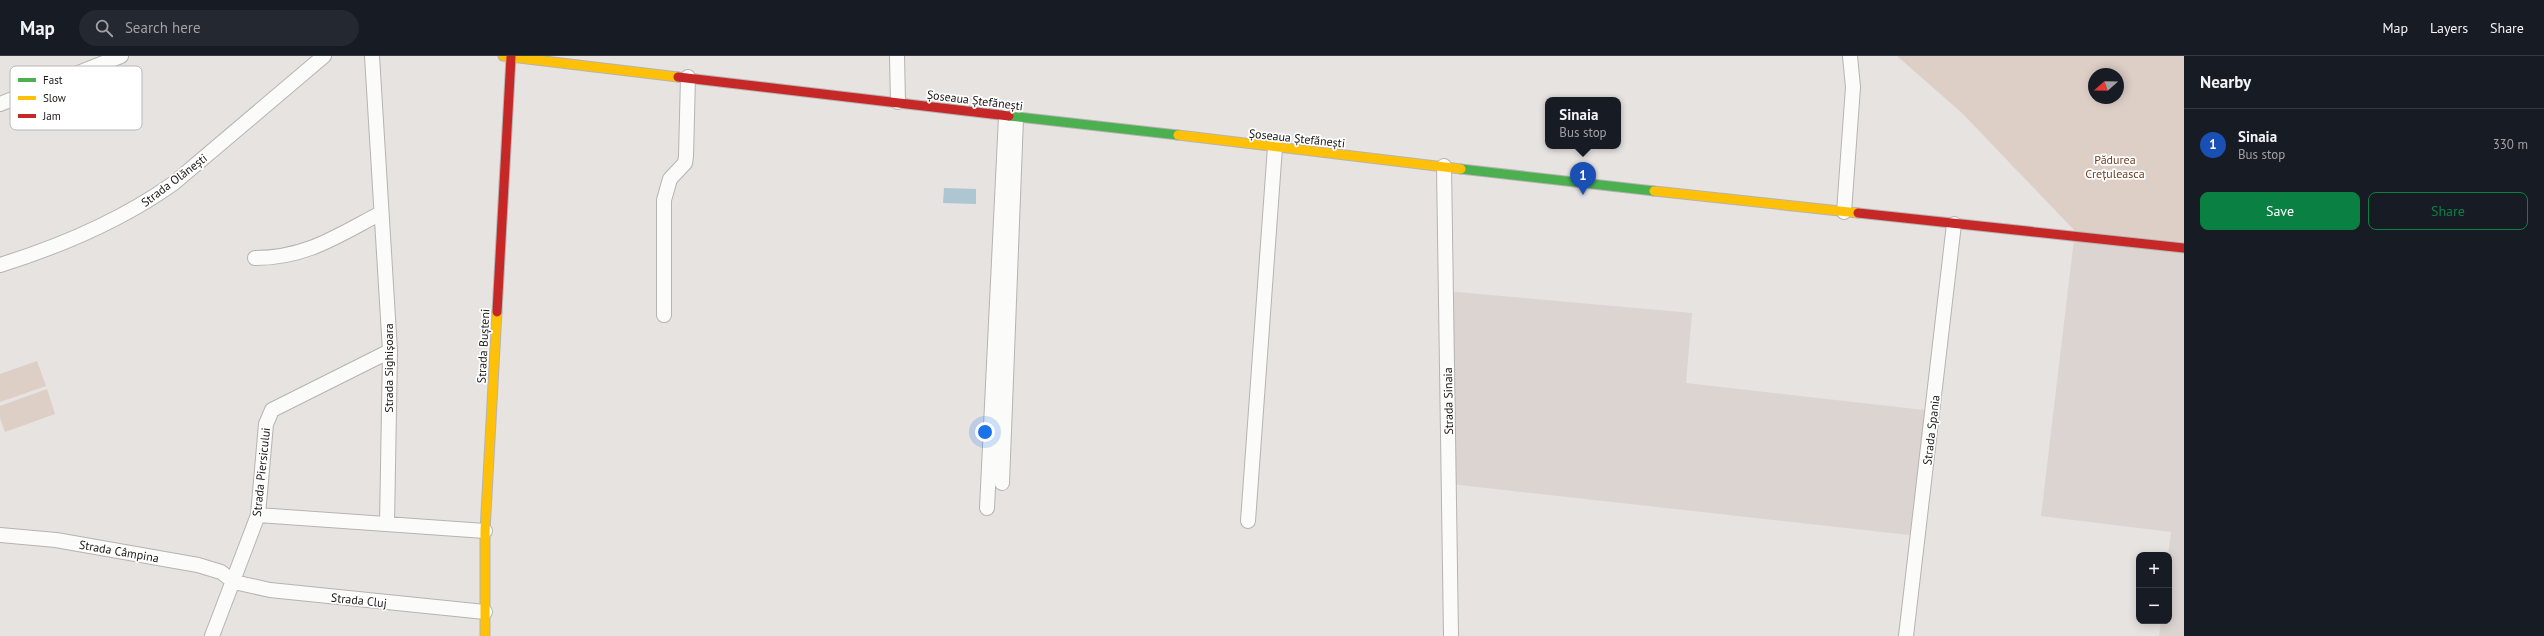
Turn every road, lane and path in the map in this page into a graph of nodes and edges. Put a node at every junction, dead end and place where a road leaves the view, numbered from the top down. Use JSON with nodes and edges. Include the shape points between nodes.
{"nodes":[{"id":1,"x":121,"y":56,"type":"edge"},
{"id":2,"x":324,"y":56,"type":"edge"},
{"id":3,"x":372,"y":56,"type":"edge"},
{"id":4,"x":507,"y":56,"type":"edge"},
{"id":5,"x":897,"y":56,"type":"edge"},
{"id":6,"x":1850,"y":56,"type":"edge"},
{"id":7,"x":96,"y":66,"type":"edge"},
{"id":8,"x":688,"y":77,"type":"junction"},
{"id":9,"x":10,"y":100,"type":"edge"},
{"id":10,"x":898,"y":102,"type":"junction"},
{"id":11,"x":0,"y":104,"type":"edge"},
{"id":12,"x":1011,"y":117,"type":"junction"},
{"id":13,"x":1275,"y":147,"type":"junction"},
{"id":14,"x":1444,"y":166,"type":"junction"},
{"id":15,"x":1844,"y":212,"type":"junction"},
{"id":16,"x":380,"y":213,"type":"junction"},
{"id":17,"x":1954,"y":224,"type":"junction"},
{"id":18,"x":2184,"y":248,"type":"edge"},
{"id":19,"x":255,"y":258,"type":"dead end"},
{"id":20,"x":0,"y":265,"type":"edge"},
{"id":21,"x":664,"y":315,"type":"dead end"},
{"id":22,"x":390,"y":351,"type":"junction"},
{"id":23,"x":1002,"y":483,"type":"dead end"},
{"id":24,"x":987,"y":508,"type":"dead end"},
{"id":25,"x":258,"y":516,"type":"junction"},
{"id":26,"x":1248,"y":521,"type":"dead end"},
{"id":27,"x":387,"y":524,"type":"junction"},
{"id":28,"x":485,"y":531,"type":"junction"},
{"id":29,"x":0,"y":535,"type":"edge"},
{"id":30,"x":234,"y":582,"type":"junction"},
{"id":31,"x":485,"y":612,"type":"junction"},
{"id":32,"x":212,"y":636,"type":"edge"},
{"id":33,"x":485,"y":636,"type":"edge"},
{"id":34,"x":1451,"y":636,"type":"edge"},
{"id":35,"x":1906,"y":636,"type":"edge"}],
"edges":[{"from":1,"to":7,"type":"street"},
{"from":2,"to":20,"type":"street","name":"Strada Olănești","via":[[151,200],[83,234]]},
{"from":3,"to":16,"type":"street","name":"Strada Sighișoara"},
{"from":4,"to":8,"type":"main road","name":"Șoseaua Ștefănești"},
{"from":4,"to":28,"type":"main road","name":"Strada Bușteni"},
{"from":5,"to":10,"type":"street"},
{"from":6,"to":15,"type":"street","via":[[1853,87]]},
{"from":8,"to":10,"type":"main road","name":"Șoseaua Ștefănești"},
{"from":8,"to":21,"type":"street","via":[[685,163],[670,179],[664,200]]},
{"from":9,"to":11,"type":"street"},
{"from":10,"to":12,"type":"main road","name":"Șoseaua Ștefănești"},
{"from":12,"to":13,"type":"main road","name":"Șoseaua Ștefănești"},
{"from":12,"to":23,"type":"street"},
{"from":12,"to":24,"type":"street"},
{"from":13,"to":14,"type":"main road","name":"Șoseaua Ștefănești"},
{"from":13,"to":26,"type":"street"},
{"from":14,"to":15,"type":"main road","name":"Șoseaua Ștefănești"},
{"from":14,"to":34,"type":"street","name":"Strada Sinaia"},
{"from":15,"to":17,"type":"main road","name":"Șoseaua Ștefănești"},
{"from":16,"to":19,"type":"street","via":[[296,255]]},
{"from":16,"to":22,"type":"street","name":"Strada Sighișoara"},
{"from":17,"to":18,"type":"main road","name":"Șoseaua Ștefănești"},
{"from":17,"to":35,"type":"street","name":"Strada Spania"},
{"from":22,"to":25,"type":"street","name":"Strada Piersicului","via":[[272,410],[266,424]]},
{"from":22,"to":27,"type":"street","name":"Strada Sighișoara"},
{"from":25,"to":27,"type":"street"},
{"from":25,"to":30,"type":"street","name":"Strada Piersicului"},
{"from":27,"to":28,"type":"street"},
{"from":28,"to":31,"type":"main road","name":"Strada Bușteni"},
{"from":29,"to":30,"type":"street","name":"Strada Câmpina","via":[[56,540],[198,565],[221,572]]},
{"from":30,"to":31,"type":"street","name":"Strada Cluj","via":[[270,590]]},
{"from":30,"to":32,"type":"street","name":"Strada Piersicului"},
{"from":31,"to":33,"type":"main road","name":"Strada Bușteni"}]}
